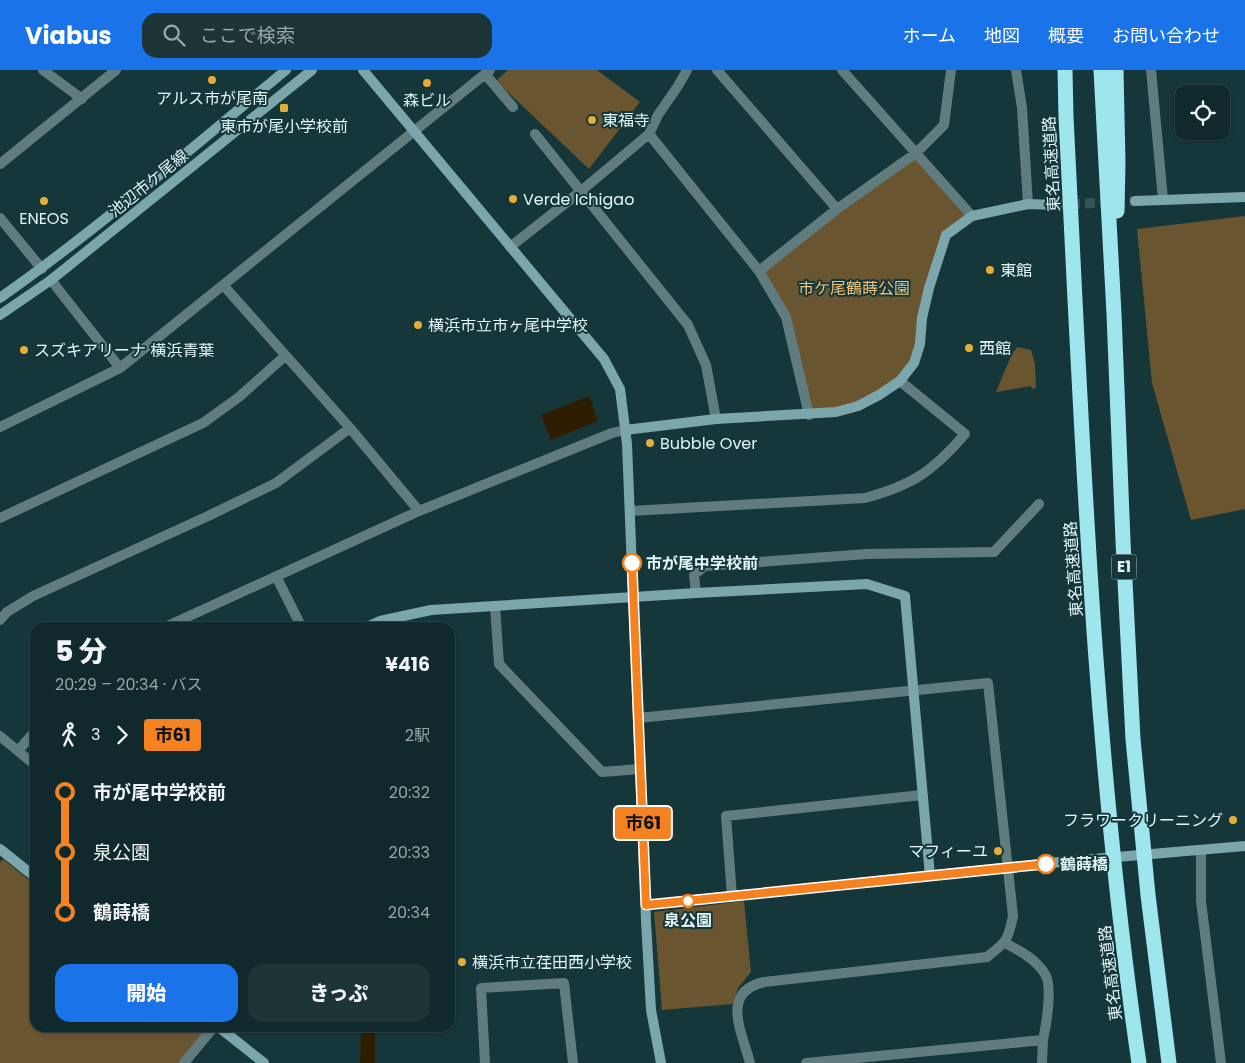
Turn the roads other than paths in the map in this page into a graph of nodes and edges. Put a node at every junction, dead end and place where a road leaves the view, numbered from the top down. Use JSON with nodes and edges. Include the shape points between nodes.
{"nodes":[{"id":1,"x":43,"y":70,"type":"edge"},
{"id":2,"x":116,"y":70,"type":"edge"},
{"id":3,"x":286,"y":70,"type":"edge"},
{"id":4,"x":312,"y":70,"type":"edge"},
{"id":5,"x":363,"y":70,"type":"edge"},
{"id":6,"x":687,"y":70,"type":"edge"},
{"id":7,"x":717,"y":70,"type":"edge"},
{"id":8,"x":842,"y":70,"type":"edge"},
{"id":9,"x":951,"y":70,"type":"edge"},
{"id":10,"x":1016,"y":70,"type":"edge"},
{"id":11,"x":1060,"y":70,"type":"edge"},
{"id":12,"x":1065,"y":70,"type":"edge"},
{"id":13,"x":1101,"y":70,"type":"edge"},
{"id":14,"x":1116,"y":70,"type":"edge"},
{"id":15,"x":1151,"y":70,"type":"edge"},
{"id":16,"x":488,"y":72,"type":"edge"},
{"id":17,"x":82,"y":99,"type":"junction"},
{"id":18,"x":513,"y":106,"type":"dead end"},
{"id":19,"x":1066,"y":117,"type":"junction"},
{"id":20,"x":413,"y":131,"type":"junction"},
{"id":21,"x":535,"y":134,"type":"dead end"},
{"id":22,"x":649,"y":134,"type":"junction"},
{"id":23,"x":916,"y":153,"type":"junction"},
{"id":24,"x":0,"y":164,"type":"edge"},
{"id":25,"x":581,"y":191,"type":"junction"},
{"id":26,"x":1245,"y":197,"type":"edge"},
{"id":27,"x":1163,"y":199,"type":"junction"},
{"id":28,"x":1135,"y":201,"type":"tunnel mouth"},
{"id":29,"x":1028,"y":204,"type":"junction"},
{"id":30,"x":1055,"y":205,"type":"tunnel mouth"},
{"id":31,"x":837,"y":208,"type":"junction"},
{"id":32,"x":972,"y":216,"type":"junction"},
{"id":33,"x":0,"y":218,"type":"edge"},
{"id":34,"x":510,"y":247,"type":"junction"},
{"id":35,"x":42,"y":268,"type":"junction"},
{"id":36,"x":759,"y":271,"type":"junction"},
{"id":37,"x":51,"y":280,"type":"junction"},
{"id":38,"x":224,"y":286,"type":"junction"},
{"id":39,"x":0,"y":298,"type":"edge"},
{"id":40,"x":1114,"y":314,"type":"junction"},
{"id":41,"x":0,"y":316,"type":"edge"},
{"id":42,"x":285,"y":356,"type":"junction"},
{"id":43,"x":120,"y":368,"type":"junction"},
{"id":44,"x":900,"y":381,"type":"junction"},
{"id":45,"x":808,"y":414,"type":"junction"},
{"id":46,"x":716,"y":420,"type":"junction"},
{"id":47,"x":0,"y":426,"type":"edge"},
{"id":48,"x":350,"y":428,"type":"junction"},
{"id":49,"x":625,"y":430,"type":"junction"},
{"id":50,"x":1039,"y":504,"type":"dead end"},
{"id":51,"x":420,"y":510,"type":"junction"},
{"id":52,"x":630,"y":512,"type":"junction"},
{"id":53,"x":0,"y":518,"type":"edge"},
{"id":54,"x":276,"y":576,"type":"junction"},
{"id":55,"x":696,"y":593,"type":"junction"},
{"id":56,"x":633,"y":598,"type":"junction"},
{"id":57,"x":495,"y":606,"type":"junction"},
{"id":58,"x":0,"y":620,"type":"edge"},
{"id":59,"x":176,"y":622,"type":"edge"},
{"id":60,"x":299,"y":622,"type":"edge"},
{"id":61,"x":378,"y":622,"type":"edge"},
{"id":62,"x":913,"y":690,"type":"junction"},
{"id":63,"x":638,"y":718,"type":"junction"},
{"id":64,"x":0,"y":736,"type":"edge"},
{"id":65,"x":30,"y":737,"type":"edge"},
{"id":66,"x":18,"y":750,"type":"junction"},
{"id":67,"x":30,"y":761,"type":"edge"},
{"id":68,"x":640,"y":769,"type":"junction"},
{"id":69,"x":922,"y":795,"type":"junction"},
{"id":70,"x":1245,"y":846,"type":"edge"},
{"id":71,"x":0,"y":849,"type":"edge"},
{"id":72,"x":1201,"y":851,"type":"junction"},
{"id":73,"x":1008,"y":868,"type":"junction"},
{"id":74,"x":30,"y":873,"type":"edge"},
{"id":75,"x":930,"y":876,"type":"junction"},
{"id":76,"x":732,"y":896,"type":"junction"},
{"id":77,"x":646,"y":905,"type":"junction"},
{"id":78,"x":1005,"y":942,"type":"junction"},
{"id":79,"x":210,"y":1032,"type":"edge"},
{"id":80,"x":225,"y":1032,"type":"edge"},
{"id":81,"x":1043,"y":1040,"type":"junction"},
{"id":82,"x":184,"y":1063,"type":"edge"},
{"id":83,"x":264,"y":1063,"type":"edge"},
{"id":84,"x":485,"y":1063,"type":"edge"},
{"id":85,"x":573,"y":1063,"type":"edge"},
{"id":86,"x":660,"y":1063,"type":"edge"},
{"id":87,"x":750,"y":1063,"type":"edge"},
{"id":88,"x":806,"y":1063,"type":"edge"},
{"id":89,"x":1042,"y":1063,"type":"edge"},
{"id":90,"x":1139,"y":1063,"type":"edge"},
{"id":91,"x":1169,"y":1063,"type":"edge"},
{"id":92,"x":1221,"y":1063,"type":"edge"}],
"edges":[{"from":1,"to":17,"type":"street"},
{"from":2,"to":17,"type":"street"},
{"from":3,"to":35,"type":"street","name":"池辺市ケ尾線"},
{"from":4,"to":37,"type":"street","name":"池辺市ケ尾線"},
{"from":5,"to":20,"type":"street"},
{"from":6,"to":22,"type":"street"},
{"from":7,"to":31,"type":"street"},
{"from":8,"to":23,"type":"street"},
{"from":9,"to":23,"type":"street","via":[[944,125]]},
{"from":10,"to":29,"type":"street","via":[[1022,108]]},
{"from":11,"to":19,"type":"highway"},
{"from":12,"to":19,"type":"highway","name":"東名高速道路","number":"E1"},
{"from":13,"to":40,"type":"highway","number":"E1"},
{"from":14,"to":40,"type":"highway","via":[[1118,162]]},
{"from":15,"to":27,"type":"street"},
{"from":16,"to":18,"type":"street"},
{"from":16,"to":20,"type":"street"},
{"from":17,"to":24,"type":"street"},
{"from":19,"to":90,"type":"highway","name":"東名高速道路","number":"E1","via":[[1099,690]]},
{"from":20,"to":34,"type":"street"},
{"from":20,"to":38,"type":"street"},
{"from":21,"to":25,"type":"street"},
{"from":22,"to":25,"type":"street"},
{"from":22,"to":36,"type":"street"},
{"from":23,"to":31,"type":"street"},
{"from":23,"to":32,"type":"street"},
{"from":25,"to":34,"type":"street"},
{"from":25,"to":46,"type":"street","via":[[688,325],[706,365]]},
{"from":26,"to":27,"type":"street"},
{"from":27,"to":28,"type":"street"},
{"from":29,"to":30,"type":"street"},
{"from":29,"to":32,"type":"street"},
{"from":31,"to":36,"type":"street"},
{"from":32,"to":44,"type":"street","via":[[946,235],[929,288],[920,344],[914,363]]},
{"from":33,"to":35,"type":"street"},
{"from":34,"to":49,"type":"street","via":[[604,359],[620,389]]},
{"from":35,"to":39,"type":"street","name":"池辺市ケ尾線"},
{"from":36,"to":45,"type":"street","via":[[786,317]]},
{"from":37,"to":41,"type":"street","name":"池辺市ケ尾線"},
{"from":37,"to":43,"type":"street"},
{"from":38,"to":42,"type":"street"},
{"from":38,"to":43,"type":"street"},
{"from":40,"to":91,"type":"highway","number":"E1","via":[[1133,739]]},
{"from":42,"to":48,"type":"street"},
{"from":42,"to":53,"type":"street","via":[[239,397],[203,423]]},
{"from":43,"to":47,"type":"street"},
{"from":44,"to":45,"type":"street","via":[[858,406]]},
{"from":44,"to":52,"type":"street","via":[[965,434],[944,458],[918,478],[865,498]]},
{"from":45,"to":46,"type":"street"},
{"from":46,"to":49,"type":"street"},
{"from":48,"to":51,"type":"street"},
{"from":48,"to":58,"type":"street","via":[[276,483],[34,596]]},
{"from":49,"to":51,"type":"street"},
{"from":49,"to":52,"type":"street"},
{"from":50,"to":55,"type":"street","via":[[994,552],[867,554],[705,566],[694,575]]},
{"from":51,"to":54,"type":"street"},
{"from":52,"to":56,"type":"street"},
{"from":54,"to":59,"type":"street"},
{"from":54,"to":60,"type":"street"},
{"from":55,"to":56,"type":"street"},
{"from":55,"to":62,"type":"street","via":[[866,584],[905,596]]},
{"from":56,"to":57,"type":"street"},
{"from":56,"to":63,"type":"street"},
{"from":57,"to":61,"type":"street","via":[[431,610]]},
{"from":57,"to":68,"type":"street","via":[[499,664],[602,772]]},
{"from":62,"to":63,"type":"street"},
{"from":62,"to":69,"type":"street"},
{"from":62,"to":73,"type":"street","via":[[988,683]]},
{"from":63,"to":68,"type":"street"},
{"from":64,"to":66,"type":"street"},
{"from":65,"to":66,"type":"street"},
{"from":66,"to":67,"type":"street"},
{"from":68,"to":77,"type":"street"},
{"from":69,"to":75,"type":"street"},
{"from":69,"to":76,"type":"street","via":[[726,816]]},
{"from":70,"to":72,"type":"street"},
{"from":71,"to":74,"type":"street"},
{"from":72,"to":73,"type":"street"},
{"from":72,"to":92,"type":"street","via":[[1202,900]]},
{"from":73,"to":75,"type":"street"},
{"from":73,"to":78,"type":"street","via":[[1013,916]]},
{"from":75,"to":76,"type":"street"},
{"from":76,"to":77,"type":"street"},
{"from":77,"to":86,"type":"street","via":[[652,1010]]},
{"from":78,"to":81,"type":"street","via":[[1027,954],[1046,975],[1049,1006]]},
{"from":78,"to":87,"type":"street","via":[[987,957],[753,984],[738,1000],[736,1010]]},
{"from":79,"to":82,"type":"street"},
{"from":80,"to":83,"type":"street"},
{"from":81,"to":88,"type":"street"},
{"from":81,"to":89,"type":"street"},
{"from":84,"to":85,"type":"street","via":[[481,988],[564,982]]}]}
